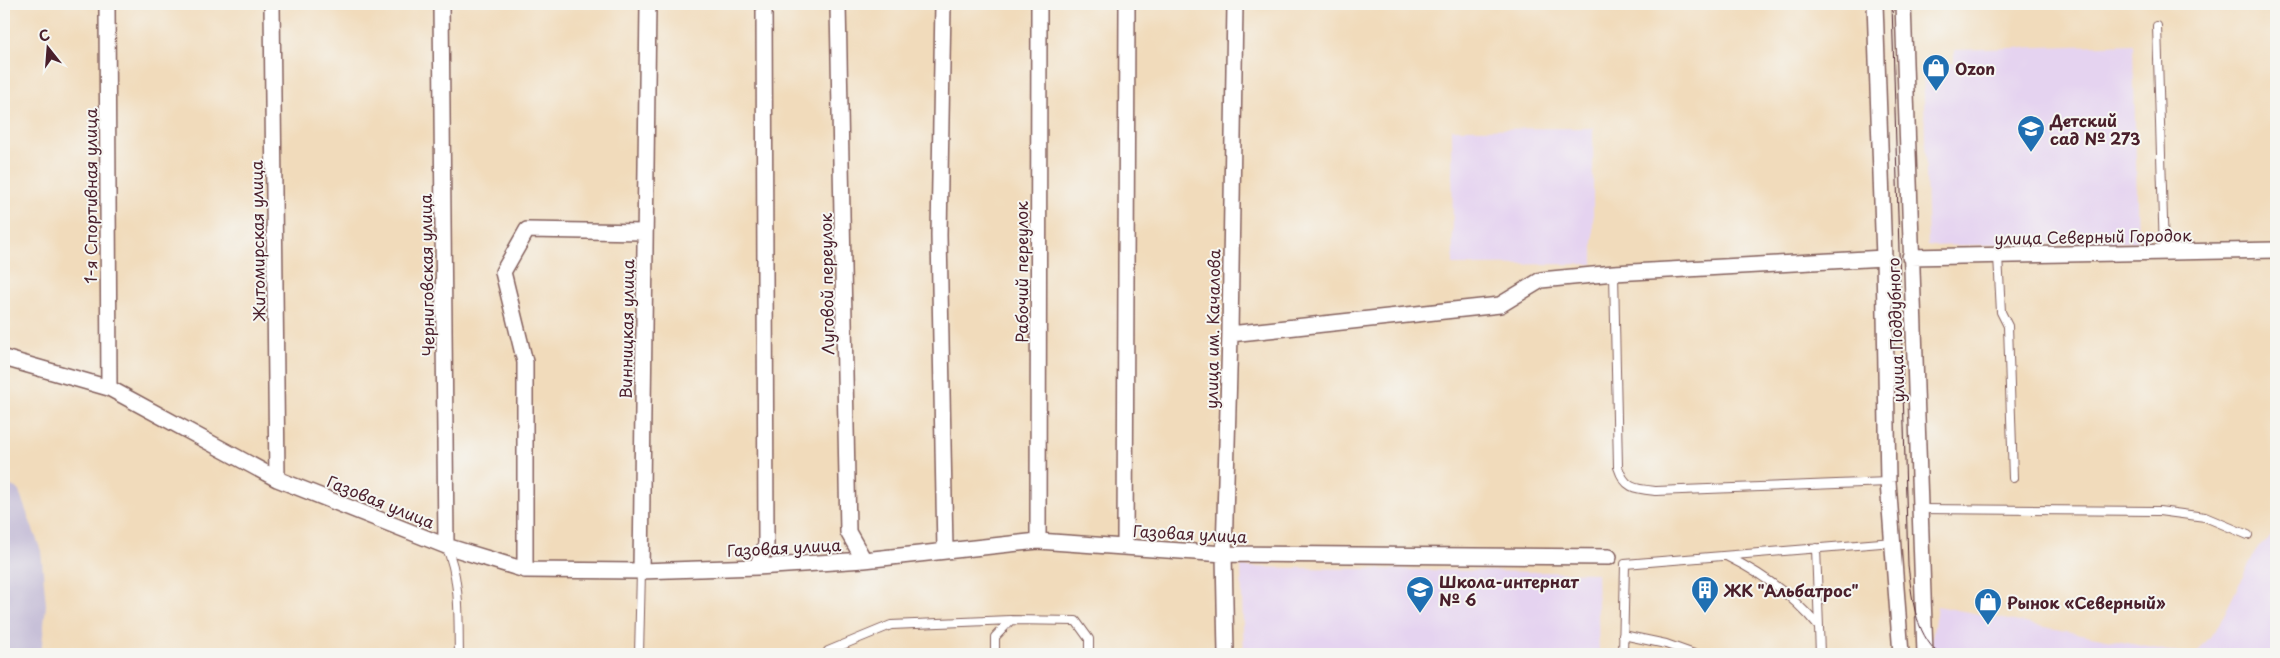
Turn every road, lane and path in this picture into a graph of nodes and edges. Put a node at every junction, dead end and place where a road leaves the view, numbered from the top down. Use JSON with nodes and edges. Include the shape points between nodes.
{"nodes":[{"id":1,"x":107,"y":4,"type":"edge"},
{"id":2,"x":272,"y":4,"type":"edge"},
{"id":3,"x":441,"y":4,"type":"edge"},
{"id":4,"x":648,"y":4,"type":"edge"},
{"id":5,"x":764,"y":4,"type":"edge"},
{"id":6,"x":838,"y":4,"type":"edge"},
{"id":7,"x":943,"y":4,"type":"edge"},
{"id":8,"x":1039,"y":4,"type":"edge"},
{"id":9,"x":1127,"y":4,"type":"edge"},
{"id":10,"x":1235,"y":4,"type":"edge"},
{"id":11,"x":1875,"y":4,"type":"edge"},
{"id":12,"x":1903,"y":4,"type":"edge"},
{"id":13,"x":2157,"y":26,"type":"dead end"},
{"id":14,"x":644,"y":232,"type":"junction"},
{"id":15,"x":2276,"y":250,"type":"edge"},
{"id":16,"x":2164,"y":252,"type":"junction"},
{"id":17,"x":1998,"y":256,"type":"junction"},
{"id":18,"x":1910,"y":257,"type":"junction"},
{"id":19,"x":1884,"y":258,"type":"junction"},
{"id":20,"x":1614,"y":273,"type":"junction"},
{"id":21,"x":1230,"y":334,"type":"junction"},
{"id":22,"x":4,"y":358,"type":"edge"},
{"id":23,"x":109,"y":388,"type":"junction"},
{"id":24,"x":277,"y":478,"type":"junction"},
{"id":25,"x":2013,"y":478,"type":"dead end"},
{"id":26,"x":1888,"y":482,"type":"junction"},
{"id":27,"x":1920,"y":510,"type":"junction"},
{"id":28,"x":2248,"y":535,"type":"dead end"},
{"id":29,"x":1038,"y":541,"type":"junction"},
{"id":30,"x":1893,"y":542,"type":"junction"},
{"id":31,"x":446,"y":546,"type":"junction"},
{"id":32,"x":1125,"y":547,"type":"junction"},
{"id":33,"x":1816,"y":548,"type":"junction"},
{"id":34,"x":945,"y":550,"type":"junction"},
{"id":35,"x":1224,"y":554,"type":"junction"},
{"id":36,"x":1726,"y":556,"type":"junction"},
{"id":37,"x":1609,"y":557,"type":"dead end"},
{"id":38,"x":864,"y":560,"type":"junction"},
{"id":39,"x":757,"y":567,"type":"junction"},
{"id":40,"x":525,"y":570,"type":"junction"},
{"id":41,"x":640,"y":571,"type":"junction"},
{"id":42,"x":1011,"y":620,"type":"junction"},
{"id":43,"x":1818,"y":626,"type":"junction"},
{"id":44,"x":1623,"y":635,"type":"junction"},
{"id":45,"x":459,"y":654,"type":"edge"},
{"id":46,"x":639,"y":654,"type":"edge"},
{"id":47,"x":828,"y":654,"type":"edge"},
{"id":48,"x":995,"y":654,"type":"edge"},
{"id":49,"x":1089,"y":654,"type":"edge"},
{"id":50,"x":1226,"y":654,"type":"edge"},
{"id":51,"x":1623,"y":654,"type":"edge"},
{"id":52,"x":1694,"y":654,"type":"edge"},
{"id":53,"x":1820,"y":654,"type":"edge"},
{"id":54,"x":1901,"y":654,"type":"edge"},
{"id":55,"x":1925,"y":654,"type":"edge"}],
"edges":[{"from":1,"to":23,"type":"street","name":"1-я Спортивная улица"},
{"from":2,"to":24,"type":"street","name":"Житомирская улица"},
{"from":3,"to":31,"type":"street","name":"Черниговская улица"},
{"from":4,"to":14,"type":"street","name":"Винницкая улица"},
{"from":5,"to":39,"type":"street","via":[[766,544]]},
{"from":6,"to":38,"type":"street","name":"Луговой переулок","via":[[848,532]]},
{"from":7,"to":34,"type":"street","via":[[939,235]]},
{"from":8,"to":29,"type":"street","name":"Рабочий переулок"},
{"from":9,"to":32,"type":"street"},
{"from":10,"to":21,"type":"street","name":"улица им. Качалова"},
{"from":11,"to":19,"type":"street","name":"улица Поддубного"},
{"from":12,"to":18,"type":"street","name":"улица Поддубного"},
{"from":13,"to":16,"type":"lane"},
{"from":14,"to":40,"type":"street","via":[[527,230],[502,272],[525,362]]},
{"from":14,"to":41,"type":"street","name":"Винницкая улица"},
{"from":15,"to":16,"type":"street","name":"улица Северный Городок"},
{"from":16,"to":17,"type":"street","name":"улица Северный Городок"},
{"from":17,"to":18,"type":"street","name":"улица Северный Городок"},
{"from":17,"to":25,"type":"lane","via":[[2001,312],[2008,326]]},
{"from":18,"to":27,"type":"street","name":"улица Поддубного"},
{"from":19,"to":20,"type":"street"},
{"from":19,"to":26,"type":"street","name":"улица Поддубного"},
{"from":20,"to":21,"type":"street","via":[[1541,280],[1500,305]]},
{"from":20,"to":26,"type":"lane","via":[[1618,467],[1632,488],[1656,491]]},
{"from":21,"to":35,"type":"street","name":"улица им. Качалова"},
{"from":22,"to":23,"type":"street","name":"Газовая улица"},
{"from":23,"to":24,"type":"street","name":"Газовая улица"},
{"from":24,"to":31,"type":"street","name":"Газовая улица"},
{"from":26,"to":30,"type":"street","name":"улица Поддубного"},
{"from":27,"to":28,"type":"lane","via":[[2159,511],[2205,518]]},
{"from":27,"to":55,"type":"street","name":"улица Поддубного"},
{"from":29,"to":32,"type":"street","name":"Газовая улица"},
{"from":29,"to":34,"type":"street","name":"Газовая улица"},
{"from":30,"to":33,"type":"lane"},
{"from":30,"to":54,"type":"street","name":"улица Поддубного"},
{"from":31,"to":40,"type":"street","name":"Газовая улица"},
{"from":31,"to":45,"type":"lane","via":[[453,563],[456,585]]},
{"from":32,"to":35,"type":"street","name":"Газовая улица"},
{"from":33,"to":36,"type":"lane"},
{"from":33,"to":43,"type":"lane"},
{"from":34,"to":38,"type":"street","name":"Газовая улица"},
{"from":35,"to":37,"type":"street","name":"Газовая улица"},
{"from":35,"to":50,"type":"street","name":"улица им. Качалова"},
{"from":36,"to":43,"type":"lane","via":[[1777,586]]},
{"from":36,"to":44,"type":"lane","via":[[1625,564]]},
{"from":38,"to":39,"type":"street","name":"Газовая улица"},
{"from":39,"to":41,"type":"street","name":"Газовая улица"},
{"from":40,"to":41,"type":"street","name":"Газовая улица"},
{"from":41,"to":46,"type":"lane","name":"Винницкая улица"},
{"from":42,"to":47,"type":"lane","via":[[891,625],[828,651]]},
{"from":42,"to":48,"type":"lane","via":[[995,636]]},
{"from":42,"to":49,"type":"lane","via":[[1076,621],[1089,639]]},
{"from":43,"to":53,"type":"lane"},
{"from":44,"to":51,"type":"lane"},
{"from":44,"to":52,"type":"lane"}]}
